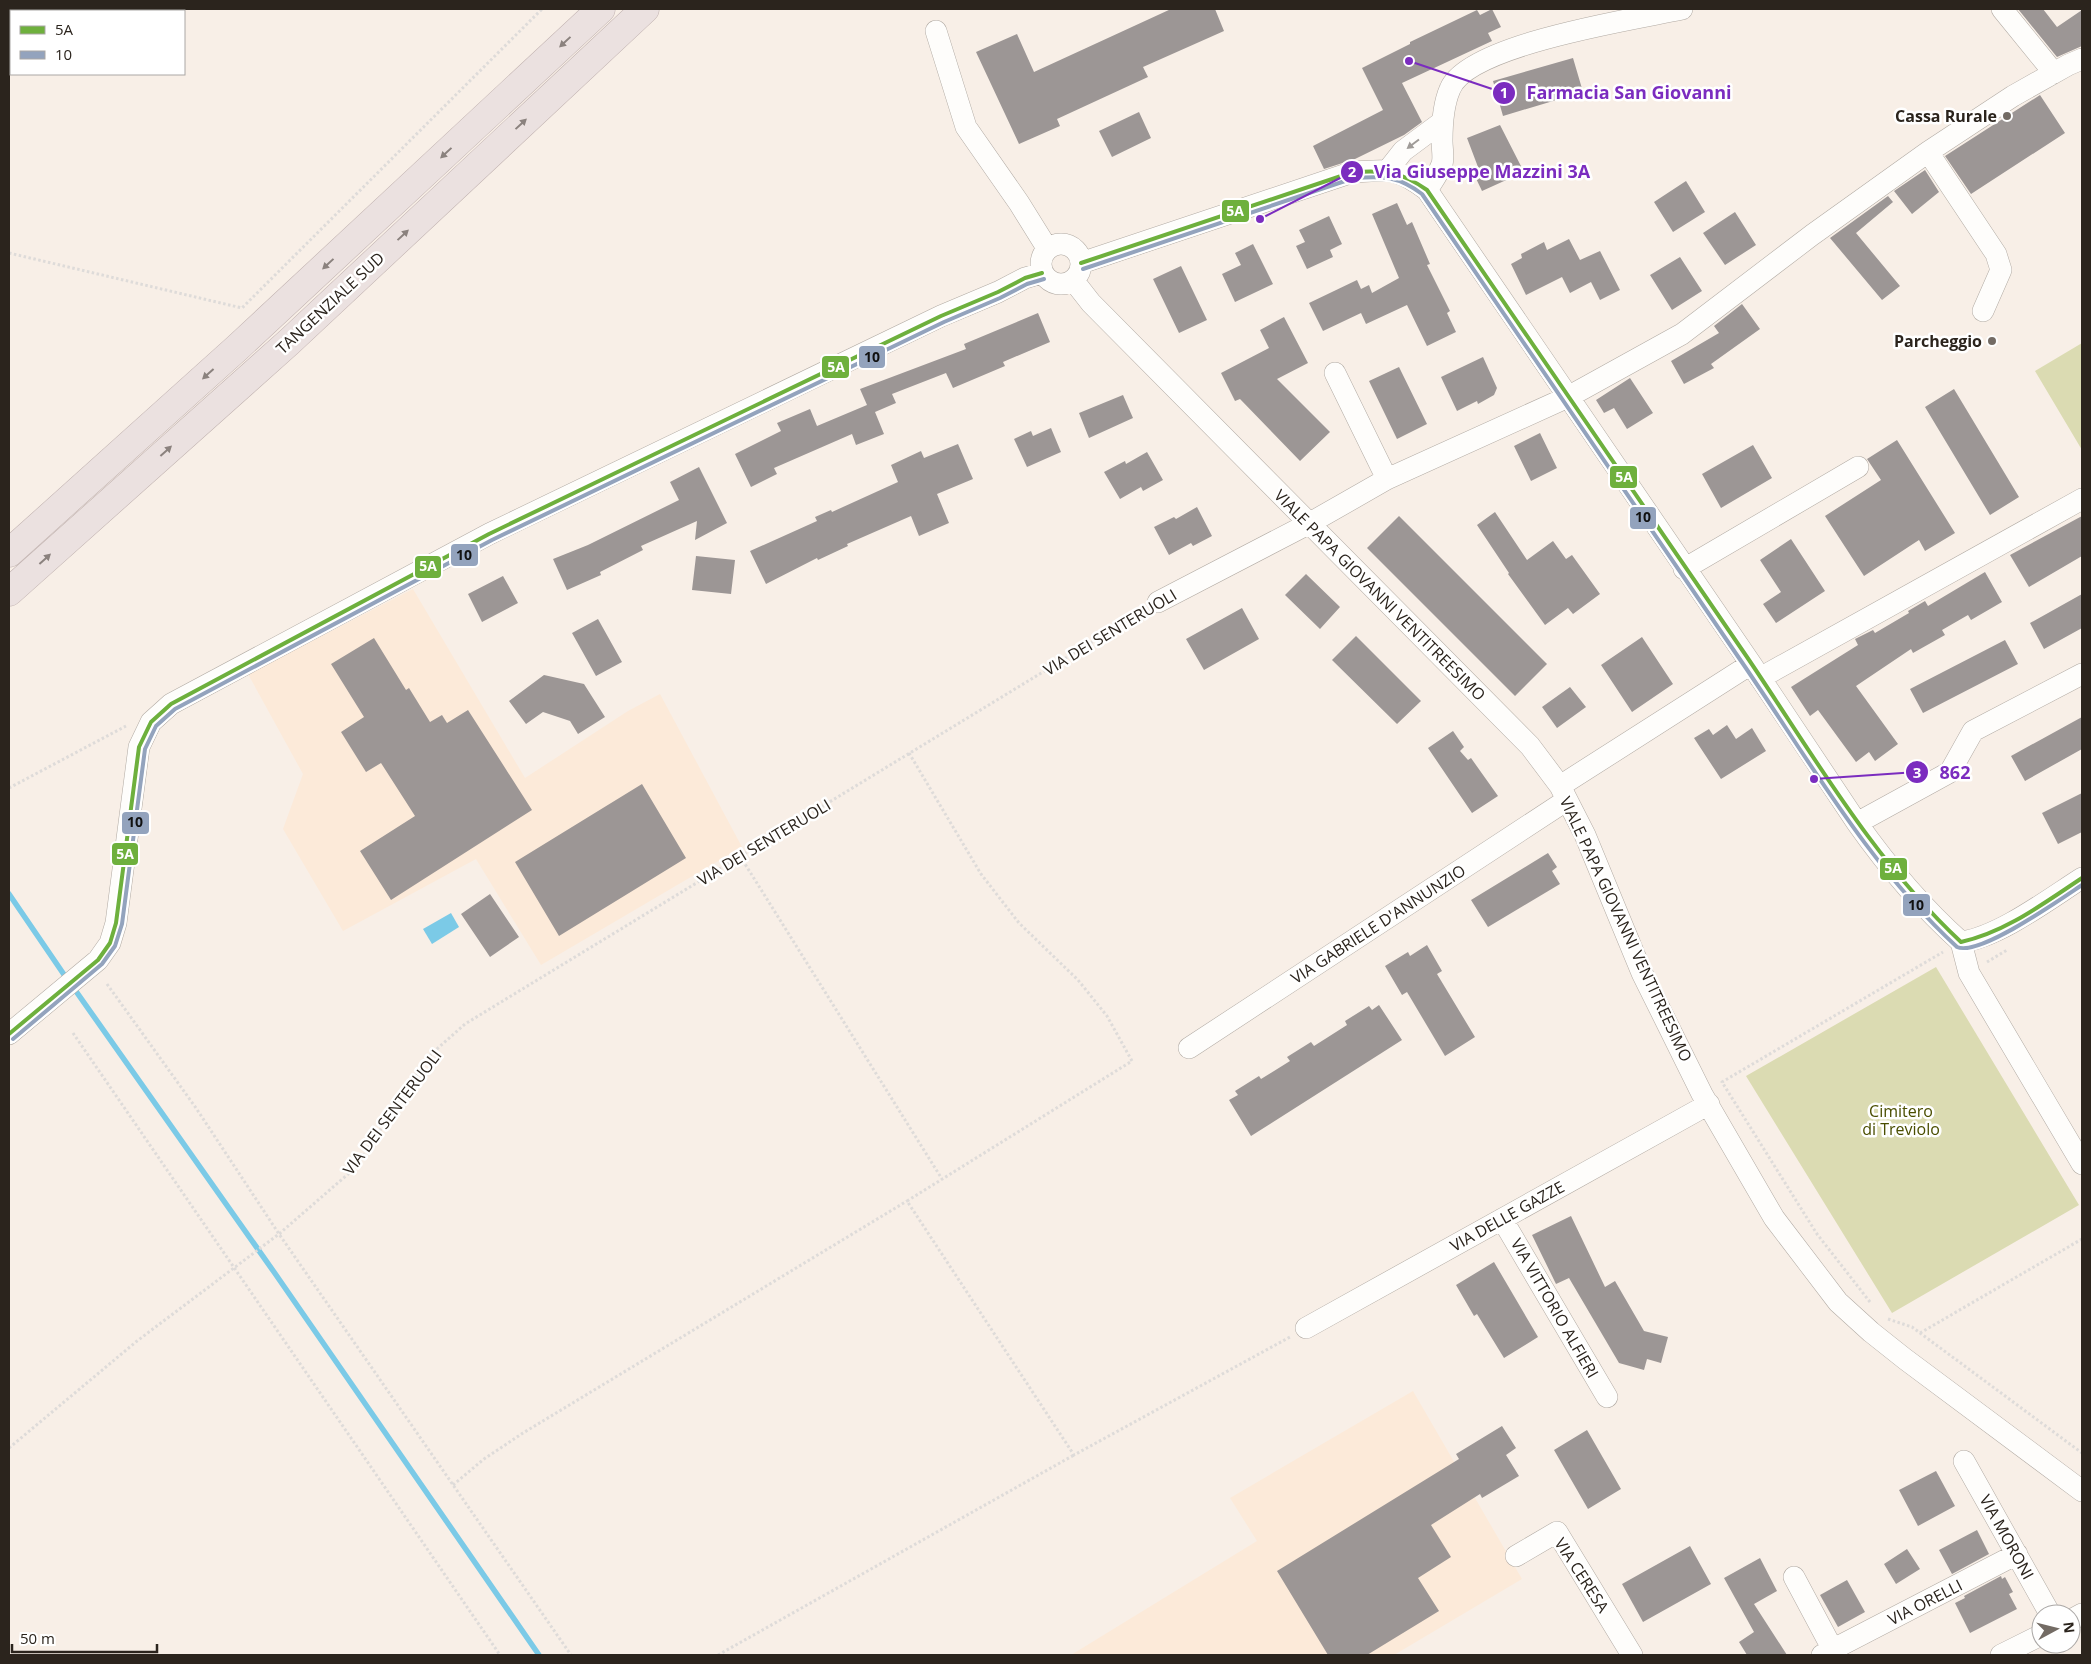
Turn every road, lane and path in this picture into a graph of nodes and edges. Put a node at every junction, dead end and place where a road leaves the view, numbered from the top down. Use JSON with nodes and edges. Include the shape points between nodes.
{"nodes":[{"id":1,"x":542,"y":9,"type":"edge"},
{"id":2,"x":601,"y":9,"type":"edge"},
{"id":3,"x":645,"y":9,"type":"edge"},
{"id":4,"x":1682,"y":9,"type":"edge"},
{"id":5,"x":2002,"y":9,"type":"edge"},
{"id":6,"x":936,"y":32,"type":"dead end"},
{"id":7,"x":2082,"y":59,"type":"edge"},
{"id":8,"x":2054,"y":73,"type":"junction"},
{"id":9,"x":1442,"y":122,"type":"junction"},
{"id":10,"x":1928,"y":152,"type":"junction"},
{"id":11,"x":1388,"y":170,"type":"junction"},
{"id":12,"x":1427,"y":190,"type":"junction"},
{"id":13,"x":1047,"y":248,"type":"junction"},
{"id":14,"x":9,"y":253,"type":"edge"},
{"id":15,"x":1077,"y":271,"type":"junction"},
{"id":16,"x":1042,"y":273,"type":"junction"},
{"id":17,"x":1983,"y":310,"type":"dead end"},
{"id":18,"x":1335,"y":373,"type":"dead end"},
{"id":19,"x":1568,"y":398,"type":"junction"},
{"id":20,"x":1858,"y":467,"type":"dead end"},
{"id":21,"x":1387,"y":479,"type":"junction"},
{"id":22,"x":2082,"y":499,"type":"edge"},
{"id":23,"x":1310,"y":523,"type":"junction"},
{"id":24,"x":9,"y":553,"type":"edge"},
{"id":25,"x":1684,"y":569,"type":"junction"},
{"id":26,"x":9,"y":592,"type":"edge"},
{"id":27,"x":1158,"y":602,"type":"joint"},
{"id":28,"x":1755,"y":671,"type":"junction"},
{"id":29,"x":2082,"y":674,"type":"edge"},
{"id":30,"x":909,"y":753,"type":"junction"},
{"id":31,"x":1563,"y":793,"type":"junction"},
{"id":32,"x":1857,"y":823,"type":"junction"},
{"id":33,"x":740,"y":856,"type":"junction"},
{"id":34,"x":2082,"y":878,"type":"edge"},
{"id":35,"x":1961,"y":942,"type":"junction"},
{"id":36,"x":107,"y":984,"type":"dead end"},
{"id":37,"x":73,"y":1033,"type":"dead end"},
{"id":38,"x":9,"y":1034,"type":"edge"},
{"id":39,"x":1189,"y":1048,"type":"dead end"},
{"id":40,"x":1709,"y":1104,"type":"junction"},
{"id":41,"x":2082,"y":1164,"type":"edge"},
{"id":42,"x":942,"y":1179,"type":"junction"},
{"id":43,"x":907,"y":1201,"type":"junction"},
{"id":44,"x":1502,"y":1219,"type":"junction"},
{"id":45,"x":279,"y":1234,"type":"junction"},
{"id":46,"x":2082,"y":1239,"type":"edge"},
{"id":47,"x":233,"y":1267,"type":"junction"},
{"id":48,"x":1876,"y":1309,"type":"dead end"},
{"id":49,"x":1881,"y":1316,"type":"dead end"},
{"id":50,"x":1306,"y":1328,"type":"joint"},
{"id":51,"x":1920,"y":1333,"type":"junction"},
{"id":52,"x":1607,"y":1397,"type":"dead end"},
{"id":53,"x":9,"y":1448,"type":"edge"},
{"id":54,"x":2082,"y":1453,"type":"edge"},
{"id":55,"x":1074,"y":1455,"type":"junction"},
{"id":56,"x":1964,"y":1461,"type":"dead end"},
{"id":57,"x":453,"y":1485,"type":"junction"},
{"id":58,"x":2082,"y":1490,"type":"edge"},
{"id":59,"x":2017,"y":1554,"type":"junction"},
{"id":60,"x":1516,"y":1556,"type":"dead end"},
{"id":61,"x":1794,"y":1577,"type":"dead end"},
{"id":62,"x":2044,"y":1604,"type":"edge"},
{"id":63,"x":2031,"y":1640,"type":"edge"},
{"id":64,"x":1828,"y":1652,"type":"edge"},
{"id":65,"x":500,"y":1655,"type":"edge"},
{"id":66,"x":571,"y":1655,"type":"edge"},
{"id":67,"x":718,"y":1655,"type":"edge"},
{"id":68,"x":1632,"y":1655,"type":"edge"},
{"id":69,"x":2001,"y":1655,"type":"edge"}],
"edges":[{"from":1,"to":14,"type":"path","via":[[242,308]]},
{"from":2,"to":24,"type":"highway","name":"TANGENZIALE SUD","one_way":true,"via":[[237,348]]},
{"from":26,"to":3,"type":"highway","name":"TANGENZIALE SUD","one_way":true,"via":[[289,342]]},
{"from":4,"to":9,"type":"street","via":[[1572,30],[1497,54],[1460,75],[1450,88]]},
{"from":5,"to":8,"type":"street"},
{"from":6,"to":13,"type":"street","via":[[966,128],[1020,203]]},
{"from":7,"to":8,"type":"street","name":"VIA DEI SENTERUOLI"},
{"from":8,"to":10,"type":"street","name":"VIA DEI SENTERUOLI"},
{"from":9,"to":11,"type":"street","one_way":true,"via":[[1403,151]]},
{"from":9,"to":12,"type":"street","via":[[1443,164]]},
{"from":10,"to":17,"type":"street","via":[[1996,254],[2001,270]]},
{"from":10,"to":19,"type":"street","name":"VIA DEI SENTERUOLI","via":[[1682,334]]},
{"from":11,"to":12,"type":"street","via":[[1408,176]]},
{"from":11,"to":15,"type":"street","via":[[1353,172]]},
{"from":12,"to":19,"type":"street"},
{"from":13,"to":15,"type":"street","via":[[1055,244],[1072,247],[1078,254]]},
{"from":13,"to":16,"type":"street","via":[[1040,265]]},
{"from":15,"to":16,"type":"street","via":[[1062,285],[1047,280]]},
{"from":15,"to":23,"type":"street","name":"VIALE PAPA GIOVANNI VENTITREESIMO","via":[[1091,303]]},
{"from":16,"to":38,"type":"street","via":[[941,316],[489,534],[165,708],[151,722],[141,741],[116,928],[110,942],[98,960]]},
{"from":18,"to":21,"type":"street"},
{"from":19,"to":21,"type":"street","name":"VIA DEI SENTERUOLI"},
{"from":19,"to":25,"type":"street"},
{"from":20,"to":25,"type":"street"},
{"from":21,"to":23,"type":"street","name":"VIA DEI SENTERUOLI"},
{"from":22,"to":28,"type":"street","name":"VIA GABRIELE D'ANNUNZIO"},
{"from":23,"to":27,"type":"street","name":"VIA DEI SENTERUOLI"},
{"from":23,"to":31,"type":"street","name":"VIALE PAPA GIOVANNI VENTITREESIMO","via":[[1530,746]]},
{"from":25,"to":28,"type":"street"},
{"from":27,"to":30,"type":"path","name":"VIA DEI SENTERUOLI"},
{"from":28,"to":31,"type":"street","name":"VIA GABRIELE D'ANNUNZIO"},
{"from":28,"to":32,"type":"street"},
{"from":29,"to":32,"type":"street","via":[[1974,731],[1950,772]]},
{"from":30,"to":33,"type":"path","name":"VIA DEI SENTERUOLI"},
{"from":30,"to":42,"type":"path","via":[[981,874],[1019,922],[1078,980],[1107,1016],[1132,1061]]},
{"from":31,"to":39,"type":"street","name":"VIA GABRIELE D'ANNUNZIO"},
{"from":31,"to":40,"type":"street","name":"VIALE PAPA GIOVANNI VENTITREESIMO","via":[[1585,835],[1642,973]]},
{"from":32,"to":35,"type":"street","via":[[1940,924]]},
{"from":33,"to":42,"type":"path"},
{"from":33,"to":45,"type":"path","name":"VIA DEI SENTERUOLI","via":[[465,1024],[429,1056],[355,1168]]},
{"from":34,"to":35,"type":"street","via":[[1994,933]]},
{"from":35,"to":41,"type":"street","via":[[1968,973]]},
{"from":35,"to":48,"type":"path","via":[[1722,1082],[1817,1234]]},
{"from":36,"to":45,"type":"path","via":[[196,1108]]},
{"from":37,"to":47,"type":"path"},
{"from":40,"to":44,"type":"street","name":"VIA DELLE GAZZE"},
{"from":40,"to":58,"type":"street","name":"VIALE PAPA GIOVANNI VENTITREESIMO","via":[[1774,1218],[1838,1302],[1904,1359]]},
{"from":42,"to":43,"type":"path"},
{"from":43,"to":55,"type":"path"},
{"from":43,"to":57,"type":"path","via":[[523,1433]]},
{"from":44,"to":50,"type":"street","name":"VIA DELLE GAZZE"},
{"from":44,"to":52,"type":"street","name":"VIA VITTORIO ALFIERI"},
{"from":45,"to":47,"type":"path","name":"VIA DEI SENTERUOLI"},
{"from":45,"to":57,"type":"path"},
{"from":46,"to":51,"type":"path"},
{"from":47,"to":53,"type":"path","name":"VIA DEI SENTERUOLI","via":[[137,1341]]},
{"from":47,"to":65,"type":"path"},
{"from":49,"to":51,"type":"path"},
{"from":50,"to":55,"type":"path"},
{"from":51,"to":54,"type":"path"},
{"from":55,"to":67,"type":"path"},
{"from":56,"to":59,"type":"street","name":"VIA MORONI"},
{"from":57,"to":66,"type":"path"},
{"from":59,"to":62,"type":"street","name":"VIA MORONI"},
{"from":59,"to":64,"type":"street","name":"VIA ORELLI"},
{"from":60,"to":68,"type":"street","name":"VIA CERESA","via":[[1557,1532]]},
{"from":61,"to":64,"type":"street","name":"VIA ORELLI"},
{"from":63,"to":69,"type":"street"}]}
